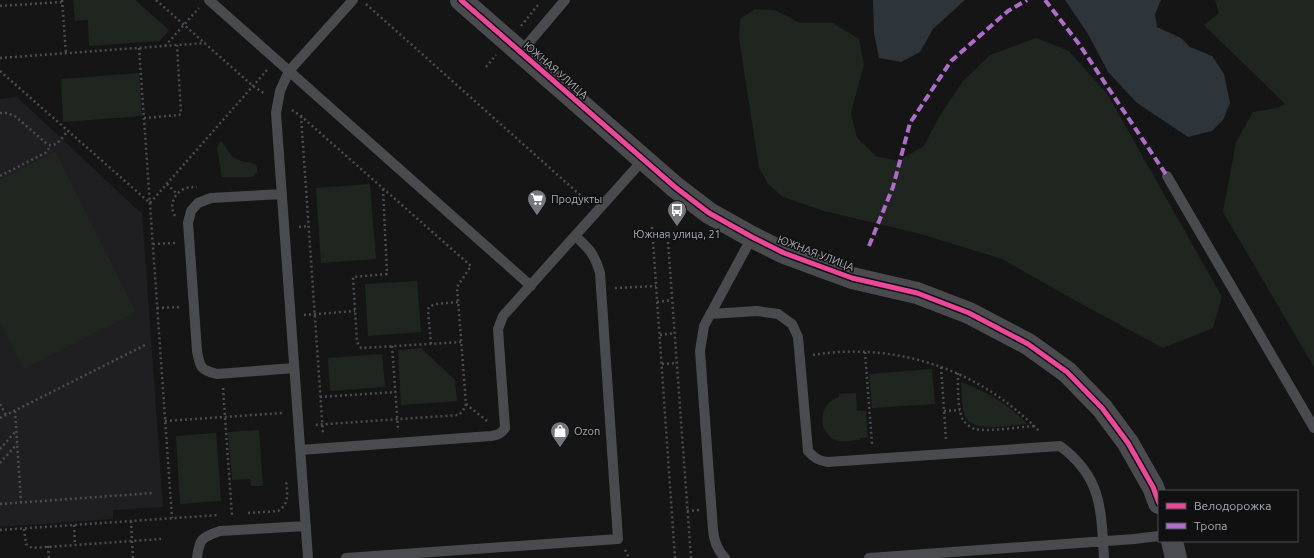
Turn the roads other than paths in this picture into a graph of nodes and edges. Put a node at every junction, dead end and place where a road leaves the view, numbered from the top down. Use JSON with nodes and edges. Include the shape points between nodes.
{"nodes":[{"id":1,"x":353,"y":0,"type":"edge"},
{"id":2,"x":461,"y":0,"type":"edge"},
{"id":3,"x":565,"y":0,"type":"edge"},
{"id":4,"x":205,"y":2,"type":"edge"},
{"id":5,"x":521,"y":52,"type":"junction"},
{"id":6,"x":289,"y":71,"type":"junction"},
{"id":7,"x":643,"y":160,"type":"junction"},
{"id":8,"x":1167,"y":176,"type":"dead end"},
{"id":9,"x":282,"y":194,"type":"junction"},
{"id":10,"x":575,"y":236,"type":"junction"},
{"id":11,"x":752,"y":237,"type":"junction"},
{"id":12,"x":530,"y":286,"type":"junction"},
{"id":13,"x":710,"y":314,"type":"junction"},
{"id":14,"x":294,"y":368,"type":"junction"},
{"id":15,"x":1314,"y":428,"type":"edge"},
{"id":16,"x":300,"y":450,"type":"junction"},
{"id":17,"x":1158,"y":500,"type":"edge"},
{"id":18,"x":306,"y":526,"type":"junction"},
{"id":19,"x":713,"y":530,"type":"junction"},
{"id":20,"x":1158,"y":536,"type":"edge"},
{"id":21,"x":1103,"y":542,"type":"junction"},
{"id":22,"x":1172,"y":542,"type":"edge"},
{"id":23,"x":197,"y":558,"type":"edge"},
{"id":24,"x":308,"y":558,"type":"edge"},
{"id":25,"x":346,"y":558,"type":"edge"},
{"id":26,"x":715,"y":558,"type":"edge"},
{"id":27,"x":725,"y":558,"type":"edge"},
{"id":28,"x":869,"y":558,"type":"edge"},
{"id":29,"x":1104,"y":558,"type":"edge"},
{"id":30,"x":1176,"y":558,"type":"edge"}],
"edges":[{"from":1,"to":6,"type":"lane"},
{"from":2,"to":5,"type":"street","name":"ЮЖНАЯ УЛИЦА"},
{"from":3,"to":5,"type":"lane"},
{"from":4,"to":6,"type":"lane"},
{"from":5,"to":7,"type":"street","name":"ЮЖНАЯ УЛИЦА"},
{"from":6,"to":9,"type":"lane","via":[[280,91],[276,113]]},
{"from":6,"to":12,"type":"lane"},
{"from":7,"to":10,"type":"lane"},
{"from":7,"to":11,"type":"street","name":"ЮЖНАЯ УЛИЦА","via":[[708,213]]},
{"from":8,"to":15,"type":"lane"},
{"from":9,"to":14,"type":"lane"},
{"from":9,"to":14,"type":"lane","via":[[211,198],[198,203],[191,211],[188,223],[189,242],[199,365],[206,371],[217,374]]},
{"from":10,"to":12,"type":"lane"},
{"from":10,"to":25,"type":"lane","via":[[596,258],[600,273],[618,539]]},
{"from":11,"to":13,"type":"lane"},
{"from":11,"to":17,"type":"street","name":"ЮЖНАЯ УЛИЦА","via":[[784,253],[852,278],[918,293],[969,313],[1028,344],[1067,372],[1102,408],[1128,443]]},
{"from":12,"to":16,"type":"lane","via":[[503,316],[498,329],[504,422],[502,433],[491,436]]},
{"from":13,"to":19,"type":"lane","via":[[704,326],[700,351]]},
{"from":13,"to":21,"type":"lane","via":[[757,311],[778,314],[792,324],[798,336],[808,451],[814,457],[828,462],[1060,446],[1083,467],[1092,482],[1099,503]]},
{"from":14,"to":16,"type":"lane"},
{"from":16,"to":18,"type":"lane"},
{"from":18,"to":23,"type":"lane","via":[[220,531],[207,535],[199,545]]},
{"from":18,"to":24,"type":"lane"},
{"from":19,"to":26,"type":"lane"},
{"from":19,"to":27,"type":"lane","via":[[715,543]]},
{"from":20,"to":21,"type":"lane"},
{"from":21,"to":28,"type":"lane"},
{"from":21,"to":29,"type":"lane"},
{"from":22,"to":30,"type":"street"}]}
